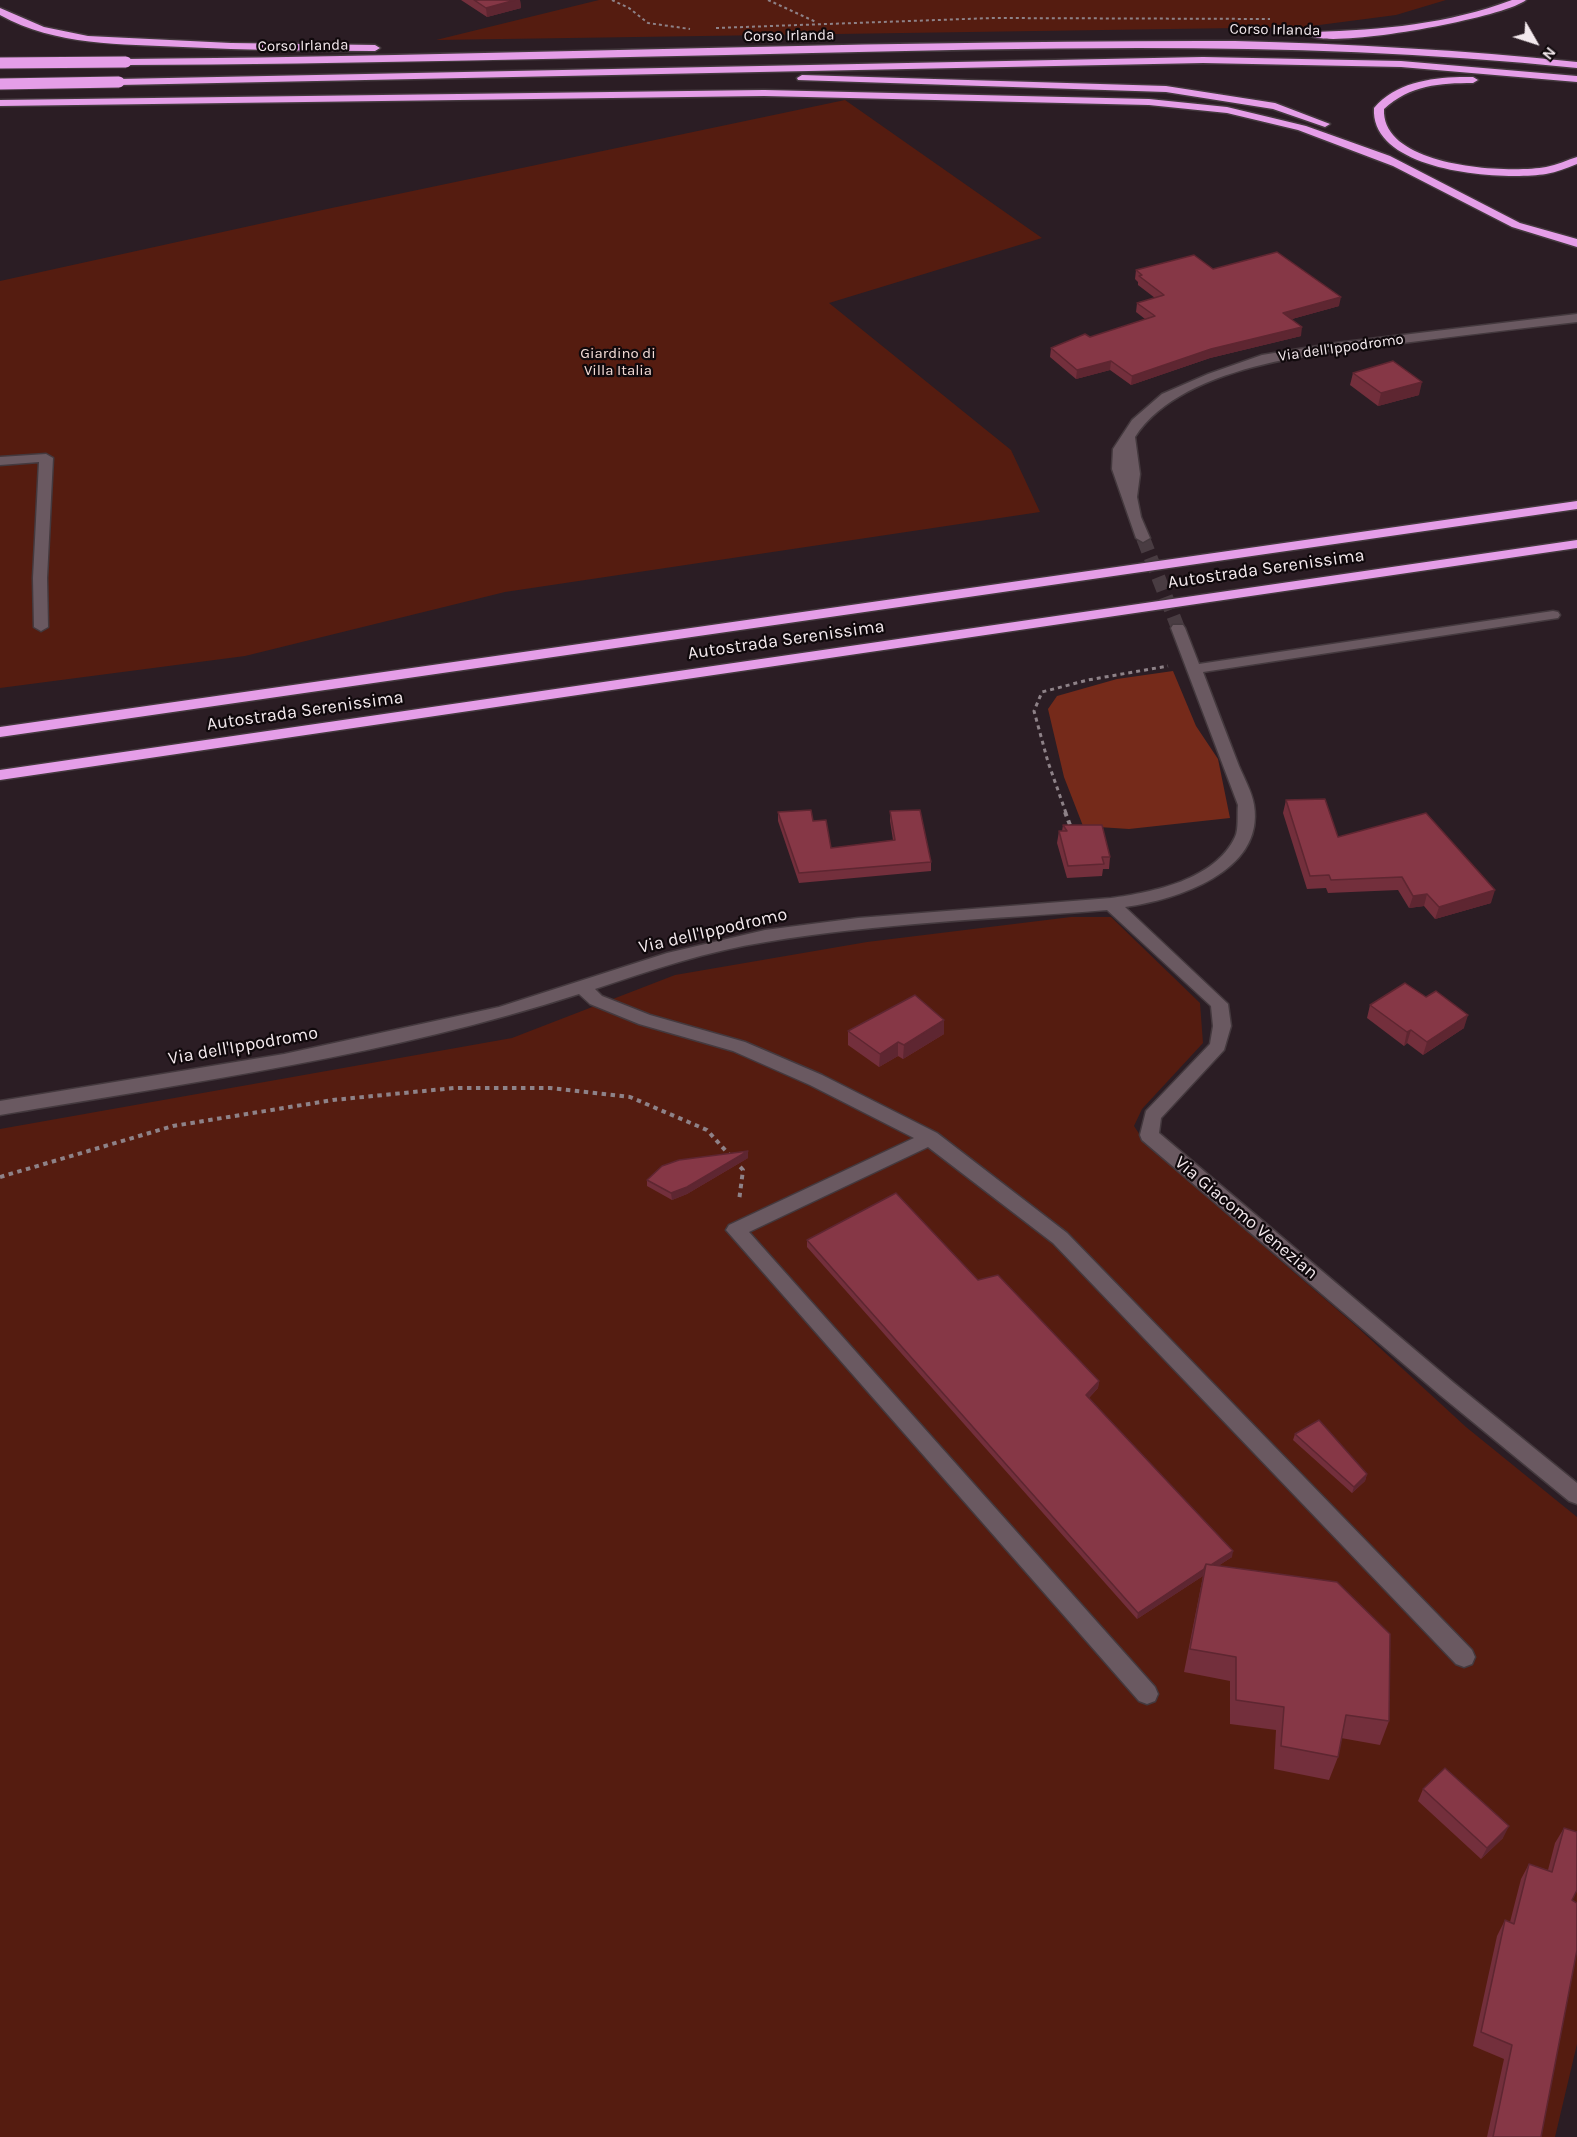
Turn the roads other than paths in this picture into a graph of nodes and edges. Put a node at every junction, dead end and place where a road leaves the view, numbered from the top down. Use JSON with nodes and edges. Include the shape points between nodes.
{"nodes":[{"id":1,"x":1521,"y":0,"type":"edge"},
{"id":2,"x":0,"y":11,"type":"edge"},
{"id":3,"x":1055,"y":45,"type":"junction"},
{"id":4,"x":716,"y":52,"type":"junction"},
{"id":5,"x":0,"y":63,"type":"edge"},
{"id":6,"x":1577,"y":65,"type":"edge"},
{"id":7,"x":546,"y":72,"type":"junction"},
{"id":8,"x":1577,"y":79,"type":"edge"},
{"id":9,"x":0,"y":84,"type":"edge"},
{"id":10,"x":1577,"y":86,"type":"edge"},
{"id":11,"x":0,"y":103,"type":"edge"},
{"id":12,"x":1577,"y":160,"type":"edge"},
{"id":13,"x":1394,"y":163,"type":"junction"},
{"id":14,"x":1577,"y":243,"type":"edge"},
{"id":15,"x":1577,"y":318,"type":"edge"},
{"id":16,"x":0,"y":461,"type":"edge"},
{"id":17,"x":1577,"y":505,"type":"edge"},
{"id":18,"x":1143,"y":538,"type":"tunnel mouth"},
{"id":19,"x":1577,"y":544,"type":"edge"},
{"id":20,"x":1552,"y":615,"type":"dead end"},
{"id":21,"x":41,"y":627,"type":"dead end"},
{"id":22,"x":1178,"y":628,"type":"tunnel mouth"},
{"id":23,"x":1194,"y":666,"type":"junction"},
{"id":24,"x":4,"y":732,"type":"edge"},
{"id":25,"x":0,"y":775,"type":"edge"},
{"id":26,"x":1111,"y":904,"type":"junction"},
{"id":27,"x":581,"y":986,"type":"junction"},
{"id":28,"x":0,"y":1108,"type":"edge"},
{"id":29,"x":930,"y":1138,"type":"junction"},
{"id":30,"x":1577,"y":1495,"type":"edge"},
{"id":31,"x":1464,"y":1657,"type":"dead end"},
{"id":32,"x":1148,"y":1694,"type":"dead end"}],
"edges":[{"from":1,"to":3,"type":"highway","via":[[1466,18],[1372,32],[1172,36]]},
{"from":2,"to":4,"type":"highway","via":[[39,29],[127,41],[274,48],[571,47]]},
{"from":3,"to":4,"type":"highway","name":"Corso Irlanda"},
{"from":3,"to":6,"type":"highway","name":"Corso Irlanda","via":[[1379,47]]},
{"from":4,"to":5,"type":"highway","name":"Corso Irlanda","bridge":true,"via":[[338,61]]},
{"from":7,"to":8,"type":"highway","name":"Corso Irlanda","via":[[1126,60],[1316,61]]},
{"from":7,"to":9,"type":"highway","name":"Corso Irlanda","bridge":true},
{"from":7,"to":13,"type":"highway","via":[[1166,89],[1275,106],[1317,120]]},
{"from":10,"to":12,"type":"highway","via":[[1499,80],[1426,82],[1390,96],[1379,108],[1379,122],[1399,147],[1444,165],[1509,174],[1544,171]]},
{"from":11,"to":13,"type":"highway","via":[[764,93],[1108,101],[1227,110],[1311,131]]},
{"from":13,"to":14,"type":"highway","via":[[1516,225]]},
{"from":15,"to":18,"type":"street","name":"Via dell'Ippodromo","via":[[1262,359],[1167,397],[1148,412],[1128,437],[1135,484],[1130,496]]},
{"from":16,"to":21,"type":"street","via":[[46,458]]},
{"from":17,"to":24,"type":"highway","name":"Autostrada Serenissima"},
{"from":19,"to":25,"type":"highway","name":"Autostrada Serenissima"},
{"from":20,"to":23,"type":"street"},
{"from":22,"to":23,"type":"street","name":"Via dell'Ippodromo"},
{"from":23,"to":26,"type":"street","name":"Via dell'Ippodromo","via":[[1246,805],[1245,837],[1222,865],[1185,887]]},
{"from":26,"to":27,"type":"street","name":"Via dell'Ippodromo","via":[[858,924],[765,936],[673,957]]},
{"from":26,"to":30,"type":"street","name":"Via Giacomo Venezian","via":[[1219,1004],[1222,1026],[1218,1046],[1152,1116],[1149,1135]]},
{"from":27,"to":28,"type":"street","name":"Via dell'Ippodromo","via":[[501,1013],[284,1060]]},
{"from":27,"to":29,"type":"street","via":[[596,1000],[645,1020],[739,1046]]},
{"from":29,"to":31,"type":"street","via":[[1060,1238]]},
{"from":29,"to":32,"type":"street","via":[[736,1230]]}]}
